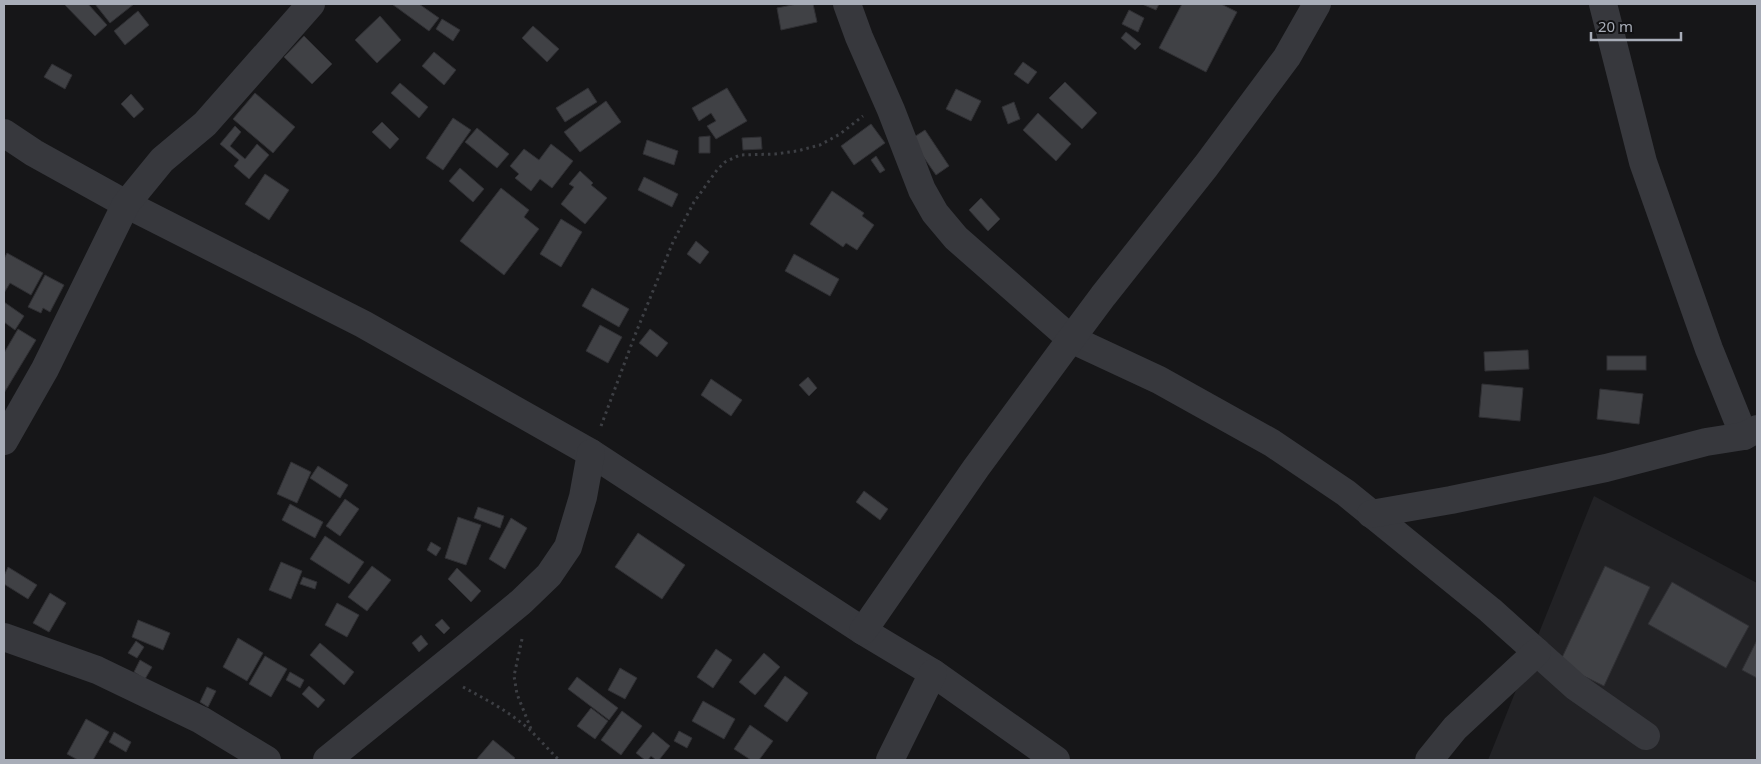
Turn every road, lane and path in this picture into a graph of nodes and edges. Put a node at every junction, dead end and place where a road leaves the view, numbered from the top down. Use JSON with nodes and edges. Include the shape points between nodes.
{"nodes":[{"id":1,"x":311,"y":4,"type":"edge"},
{"id":2,"x":847,"y":4,"type":"edge"},
{"id":3,"x":1317,"y":4,"type":"edge"},
{"id":4,"x":1603,"y":4,"type":"edge"},
{"id":5,"x":885,"y":96,"type":"junction"},
{"id":6,"x":4,"y":133,"type":"edge"},
{"id":7,"x":126,"y":204,"type":"junction"},
{"id":8,"x":1072,"y":339,"type":"junction"},
{"id":9,"x":1751,"y":432,"type":"edge"},
{"id":10,"x":4,"y":441,"type":"edge"},
{"id":11,"x":591,"y":453,"type":"junction"},
{"id":12,"x":1371,"y":514,"type":"junction"},
{"id":13,"x":527,"y":596,"type":"junction"},
{"id":14,"x":863,"y":631,"type":"junction"},
{"id":15,"x":4,"y":637,"type":"edge"},
{"id":16,"x":1537,"y":652,"type":"junction"},
{"id":17,"x":933,"y":673,"type":"junction"},
{"id":18,"x":428,"y":679,"type":"junction"},
{"id":19,"x":533,"y":732,"type":"junction"},
{"id":20,"x":1646,"y":736,"type":"dead end"},
{"id":21,"x":267,"y":760,"type":"edge"},
{"id":22,"x":326,"y":760,"type":"edge"},
{"id":23,"x":559,"y":760,"type":"edge"},
{"id":24,"x":890,"y":760,"type":"edge"},
{"id":25,"x":1056,"y":760,"type":"edge"},
{"id":26,"x":1429,"y":760,"type":"edge"}],
"edges":[{"from":1,"to":7,"type":"street","via":[[205,124],[162,160]]},
{"from":2,"to":5,"type":"street"},
{"from":3,"to":8,"type":"street","via":[[1287,57]]},
{"from":4,"to":9,"type":"street","via":[[1643,162],[1709,349]]},
{"from":5,"to":8,"type":"street","via":[[922,190],[935,214],[956,238]]},
{"from":5,"to":11,"type":"path","via":[[858,121],[820,145],[797,152],[740,155],[717,170],[694,202],[673,242]]},
{"from":6,"to":7,"type":"street"},
{"from":7,"to":10,"type":"street","via":[[45,370]]},
{"from":7,"to":11,"type":"street","via":[[363,324]]},
{"from":8,"to":12,"type":"street","via":[[1159,380],[1272,443]]},
{"from":8,"to":14,"type":"street","via":[[976,468]]},
{"from":9,"to":12,"type":"street","via":[[1606,468]]},
{"from":11,"to":13,"type":"street","via":[[583,498],[568,547],[549,575]]},
{"from":11,"to":14,"type":"street"},
{"from":12,"to":16,"type":"street"},
{"from":13,"to":18,"type":"street"},
{"from":13,"to":19,"type":"path","via":[[524,634],[514,676],[517,694]]},
{"from":14,"to":17,"type":"street"},
{"from":15,"to":21,"type":"street","via":[[97,670],[201,720]]},
{"from":16,"to":20,"type":"street","via":[[1576,687]]},
{"from":16,"to":26,"type":"street","via":[[1455,728]]},
{"from":17,"to":24,"type":"street"},
{"from":17,"to":25,"type":"street"},
{"from":18,"to":19,"type":"path","via":[[460,686],[488,700]]},
{"from":18,"to":22,"type":"street"},
{"from":19,"to":23,"type":"path"}]}
